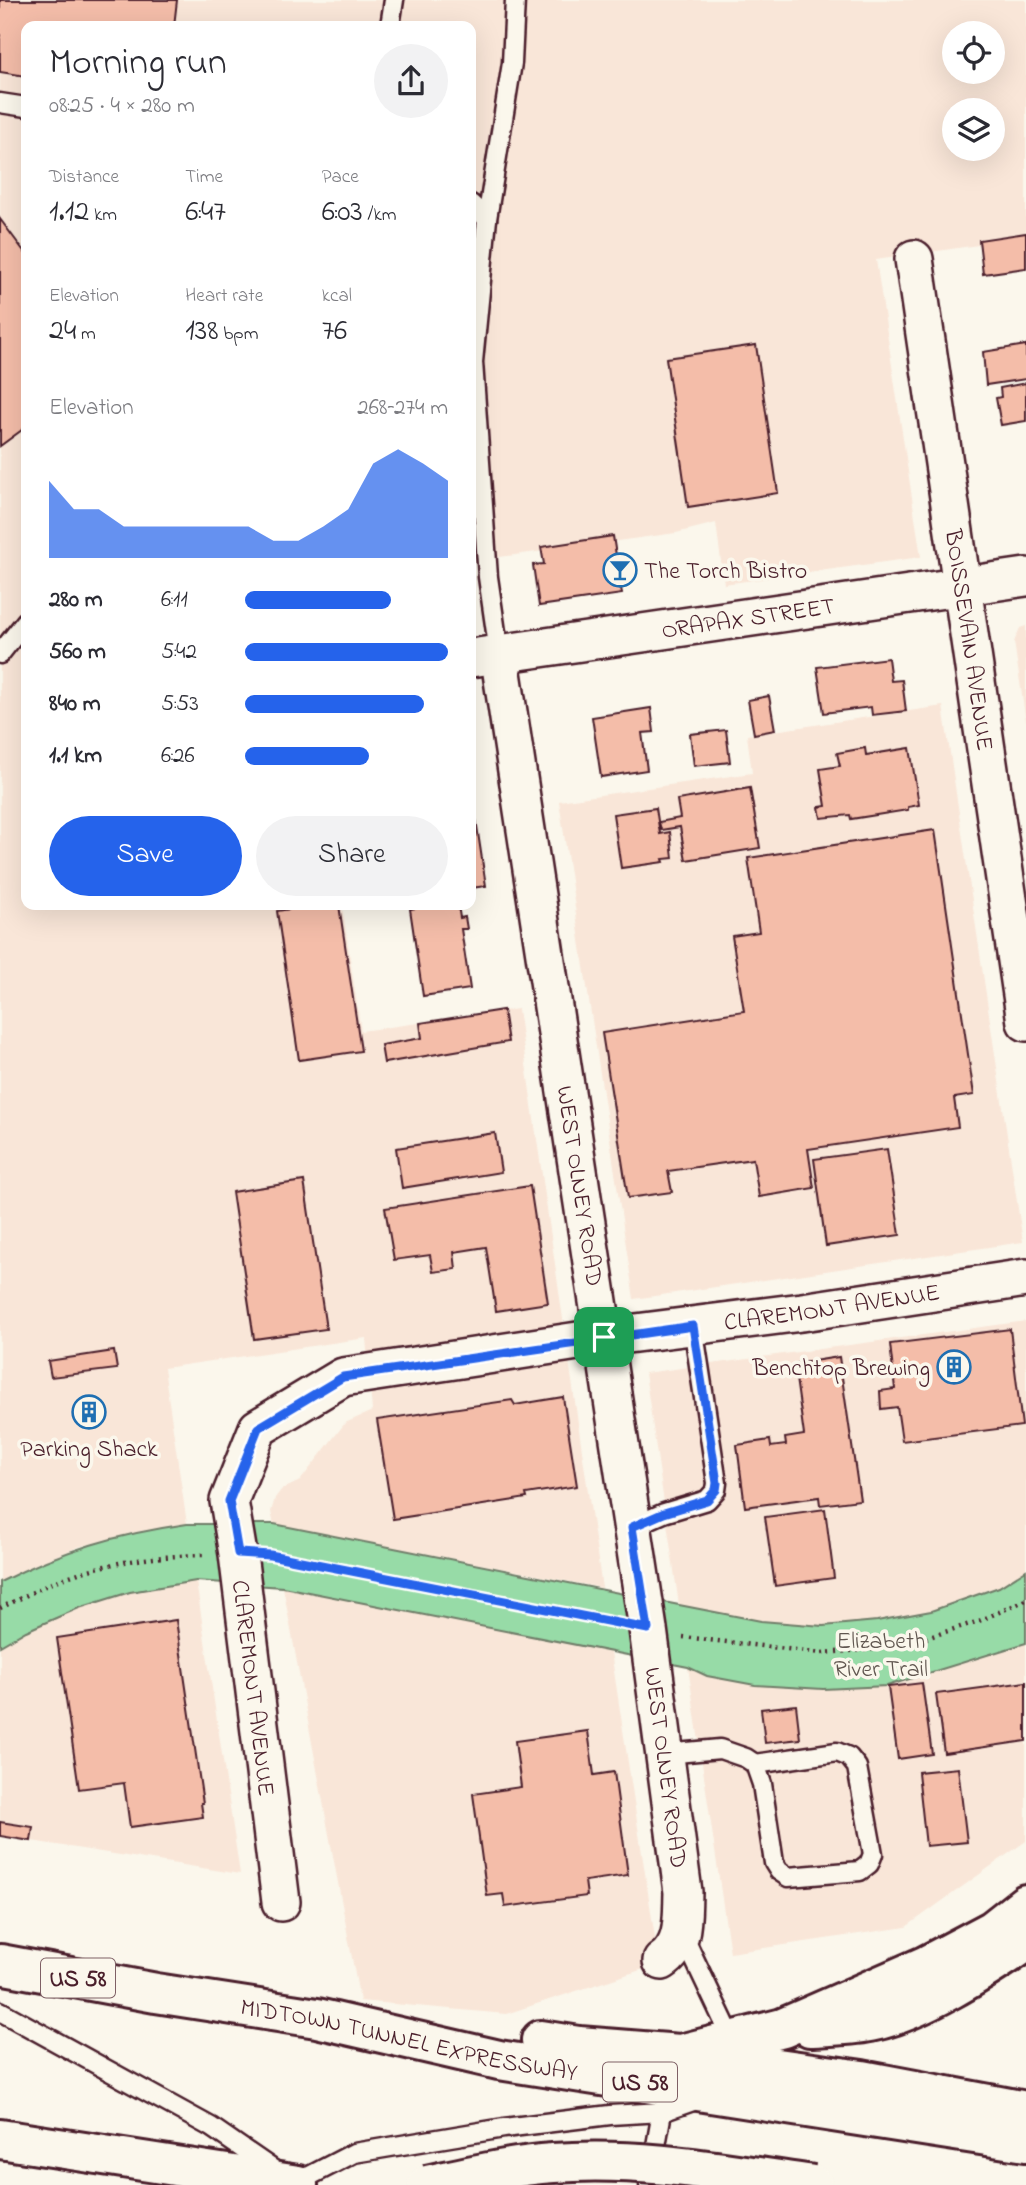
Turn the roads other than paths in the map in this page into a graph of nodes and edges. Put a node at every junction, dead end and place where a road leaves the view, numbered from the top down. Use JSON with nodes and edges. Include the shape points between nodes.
{"nodes":[{"id":1,"x":394,"y":0,"type":"edge"},
{"id":2,"x":515,"y":0,"type":"edge"},
{"id":3,"x":391,"y":21,"type":"edge"},
{"id":4,"x":0,"y":103,"type":"edge"},
{"id":5,"x":21,"y":106,"type":"edge"},
{"id":6,"x":476,"y":209,"type":"edge"},
{"id":7,"x":487,"y":219,"type":"junction"},
{"id":8,"x":914,"y":259,"type":"dead end"},
{"id":9,"x":476,"y":324,"type":"edge"},
{"id":10,"x":476,"y":416,"type":"edge"},
{"id":11,"x":1026,"y":577,"type":"edge"},
{"id":12,"x":962,"y":585,"type":"junction"},
{"id":13,"x":21,"y":627,"type":"edge"},
{"id":14,"x":0,"y":654,"type":"edge"},
{"id":15,"x":485,"y":655,"type":"edge"},
{"id":16,"x":1026,"y":1022,"type":"edge"},
{"id":17,"x":1026,"y":1278,"type":"edge"},
{"id":18,"x":693,"y":1326,"type":"junction"},
{"id":19,"x":604,"y":1337,"type":"junction"},
{"id":20,"x":632,"y":1527,"type":"junction"},
{"id":21,"x":665,"y":1754,"type":"junction"},
{"id":22,"x":755,"y":1764,"type":"junction"},
{"id":23,"x":281,"y":1902,"type":"dead end"},
{"id":24,"x":1026,"y":1904,"type":"edge"},
{"id":25,"x":1026,"y":1942,"type":"edge"},
{"id":26,"x":672,"y":1947,"type":"joint"},
{"id":27,"x":0,"y":1964,"type":"edge"},
{"id":28,"x":0,"y":2011,"type":"edge"},
{"id":29,"x":317,"y":2018,"type":"junction"},
{"id":30,"x":783,"y":2028,"type":"junction"},
{"id":31,"x":733,"y":2041,"type":"junction"},
{"id":32,"x":680,"y":2054,"type":"junction"},
{"id":33,"x":717,"y":2093,"type":"junction"},
{"id":34,"x":1026,"y":2111,"type":"edge"},
{"id":35,"x":662,"y":2112,"type":"junction"},
{"id":36,"x":967,"y":2131,"type":"junction"},
{"id":37,"x":1026,"y":2134,"type":"edge"},
{"id":38,"x":0,"y":2139,"type":"edge"},
{"id":39,"x":1026,"y":2142,"type":"edge"},
{"id":40,"x":296,"y":2185,"type":"edge"},
{"id":41,"x":428,"y":2185,"type":"edge"},
{"id":42,"x":649,"y":2185,"type":"edge"},
{"id":43,"x":813,"y":2185,"type":"edge"}],
"edges":[{"from":1,"to":3,"type":"lane"},
{"from":2,"to":7,"type":"lane","via":[[512,63]]},
{"from":4,"to":5,"type":"lane"},
{"from":6,"to":7,"type":"lane"},
{"from":7,"to":9,"type":"lane"},
{"from":8,"to":12,"type":"street","name":"BOISSEVAIN AVENUE"},
{"from":10,"to":15,"type":"lane","via":[[488,578]]},
{"from":11,"to":12,"type":"street","name":"ORAPAX STREET"},
{"from":12,"to":15,"type":"street","name":"ORAPAX STREET"},
{"from":12,"to":16,"type":"street","name":"BOISSEVAIN AVENUE"},
{"from":13,"to":14,"type":"lane"},
{"from":15,"to":19,"type":"street","name":"WEST OLNEY ROAD"},
{"from":17,"to":18,"type":"street","name":"CLAREMONT AVENUE"},
{"from":18,"to":19,"type":"street","name":"CLAREMONT AVENUE"},
{"from":18,"to":20,"type":"lane","via":[[716,1490],[707,1500]]},
{"from":19,"to":20,"type":"street","name":"WEST OLNEY ROAD"},
{"from":19,"to":23,"type":"street","name":"CLAREMONT AVENUE","via":[[343,1377],[258,1428],[229,1501]]},
{"from":20,"to":21,"type":"street","name":"WEST OLNEY ROAD"},
{"from":21,"to":22,"type":"lane","via":[[720,1749]]},
{"from":21,"to":26,"type":"street","name":"WEST OLNEY ROAD","via":[[683,1892]]},
{"from":22,"to":22,"type":"lane","via":[[779,1871],[788,1877],[860,1871],[869,1864],[873,1854],[857,1767],[849,1757],[837,1752]]},
{"from":24,"to":30,"type":"main road","via":[[993,1930],[925,1966]]},
{"from":25,"to":30,"type":"main road","via":[[892,2016],[870,2022]]},
{"from":26,"to":31,"type":"lane"},
{"from":27,"to":29,"type":"main road","name":"MIDTOWN TUNNEL EXPRESSWAY","number":"US 58"},
{"from":28,"to":40,"type":"lane","via":[[211,2127]]},
{"from":29,"to":32,"type":"main road","via":[[364,2012],[579,2046]]},
{"from":29,"to":33,"type":"main road","name":"MIDTOWN TUNNEL EXPRESSWAY","number":"US 58","via":[[499,2060]]},
{"from":30,"to":31,"type":"main road"},
{"from":31,"to":32,"type":"main road"},
{"from":32,"to":34,"type":"main road","via":[[862,2080]]},
{"from":33,"to":35,"type":"lane"},
{"from":33,"to":36,"type":"main road","name":"MIDTOWN TUNNEL EXPRESSWAY","number":"US 58"},
{"from":35,"to":40,"type":"lane","via":[[505,2128],[355,2153]]},
{"from":35,"to":42,"type":"lane"},
{"from":36,"to":37,"type":"main road","number":"US 58"},
{"from":36,"to":39,"type":"main road","name":"MIDTOWN TUNNEL EXPRESSWAY"},
{"from":38,"to":40,"type":"main road"},
{"from":41,"to":43,"type":"main road","bridge":true,"via":[[541,2165],[618,2162],[676,2165]]}]}
